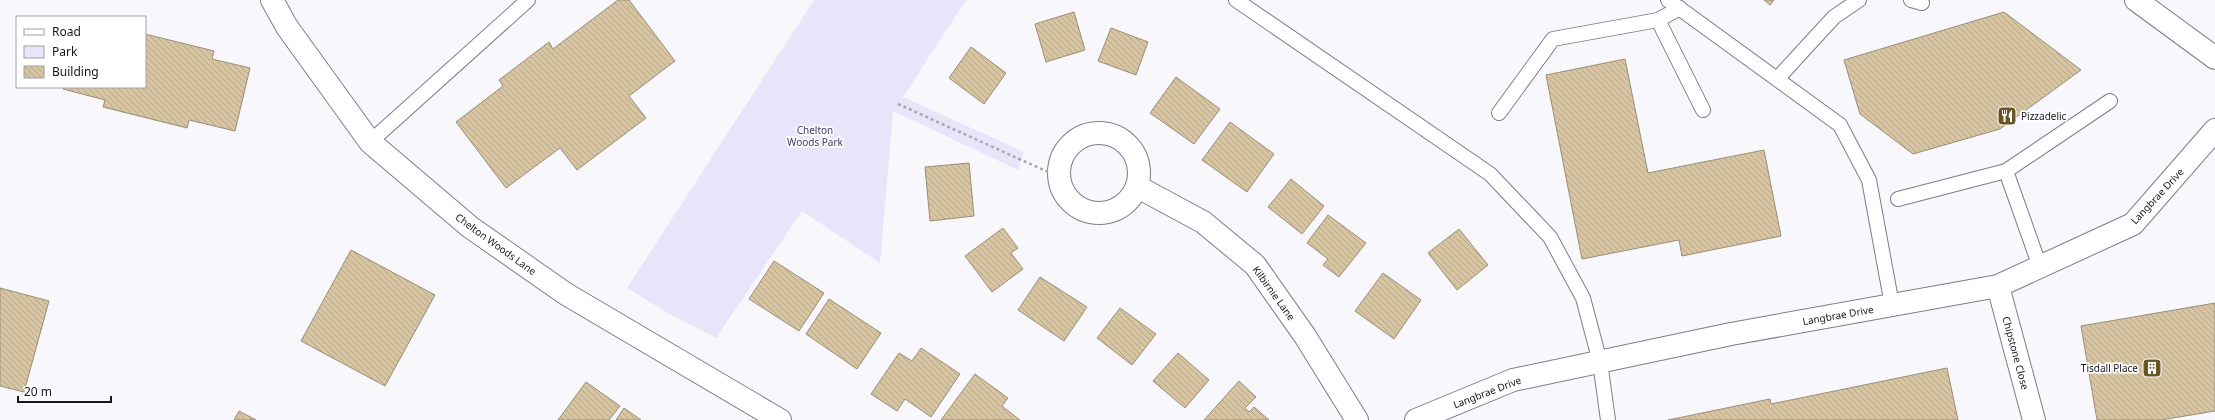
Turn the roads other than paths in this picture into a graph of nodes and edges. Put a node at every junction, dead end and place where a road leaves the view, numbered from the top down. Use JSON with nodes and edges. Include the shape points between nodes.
{"nodes":[{"id":1,"x":272,"y":0,"type":"edge"},
{"id":2,"x":528,"y":0,"type":"edge"},
{"id":3,"x":1236,"y":0,"type":"edge"},
{"id":4,"x":1668,"y":0,"type":"edge"},
{"id":5,"x":1859,"y":0,"type":"edge"},
{"id":6,"x":2136,"y":0,"type":"edge"},
{"id":7,"x":1680,"y":8,"type":"junction"},
{"id":8,"x":1658,"y":20,"type":"junction"},
{"id":9,"x":2215,"y":58,"type":"edge"},
{"id":10,"x":1777,"y":79,"type":"junction"},
{"id":11,"x":2110,"y":101,"type":"dead end"},
{"id":12,"x":1703,"y":110,"type":"dead end"},
{"id":13,"x":1499,"y":112,"type":"dead end"},
{"id":14,"x":2215,"y":130,"type":"edge"},
{"id":15,"x":370,"y":142,"type":"junction"},
{"id":16,"x":2006,"y":171,"type":"junction"},
{"id":17,"x":1138,"y":187,"type":"junction"},
{"id":18,"x":1898,"y":199,"type":"dead end"},
{"id":19,"x":2040,"y":266,"type":"junction"},
{"id":20,"x":1998,"y":286,"type":"junction"},
{"id":21,"x":1892,"y":305,"type":"junction"},
{"id":22,"x":1600,"y":362,"type":"junction"},
{"id":23,"x":780,"y":420,"type":"edge"},
{"id":24,"x":1357,"y":420,"type":"edge"},
{"id":25,"x":1416,"y":420,"type":"edge"},
{"id":26,"x":1608,"y":420,"type":"edge"},
{"id":27,"x":2034,"y":420,"type":"edge"}],
"edges":[{"from":1,"to":15,"type":"street","name":"Chelton Woods Lane","via":[[287,27]]},
{"from":2,"to":15,"type":"lane"},
{"from":3,"to":22,"type":"lane","via":[[1490,174],[1550,237],[1583,298]]},
{"from":4,"to":7,"type":"lane"},
{"from":5,"to":10,"type":"lane","via":[[1834,17]]},
{"from":6,"to":9,"type":"street"},
{"from":7,"to":8,"type":"lane"},
{"from":7,"to":10,"type":"lane"},
{"from":8,"to":12,"type":"lane"},
{"from":8,"to":13,"type":"lane","via":[[1553,39]]},
{"from":10,"to":21,"type":"lane","via":[[1840,125],[1869,180]]},
{"from":11,"to":16,"type":"lane"},
{"from":14,"to":19,"type":"street","name":"Langbrae Drive","via":[[2133,224]]},
{"from":15,"to":23,"type":"street","name":"Chelton Woods Lane","via":[[470,227],[566,294]]},
{"from":16,"to":18,"type":"lane"},
{"from":16,"to":19,"type":"lane"},
{"from":17,"to":17,"type":"street","via":[[1120,208],[1095,213],[1082,209],[1070,201],[1062,189],[1059,164],[1065,150],[1075,140],[1087,134],[1113,134],[1133,149],[1140,174]]},
{"from":17,"to":24,"type":"street","name":"Kilbirnie Lane","via":[[1203,222],[1255,265],[1305,336]]},
{"from":19,"to":20,"type":"street","name":"Langbrae Drive"},
{"from":20,"to":21,"type":"street","name":"Langbrae Drive"},
{"from":20,"to":27,"type":"street","name":"Chipstone Close"},
{"from":21,"to":22,"type":"street","name":"Langbrae Drive","via":[[1731,334]]},
{"from":22,"to":25,"type":"street","name":"Langbrae Drive","via":[[1513,380]]},
{"from":22,"to":26,"type":"lane"}]}
